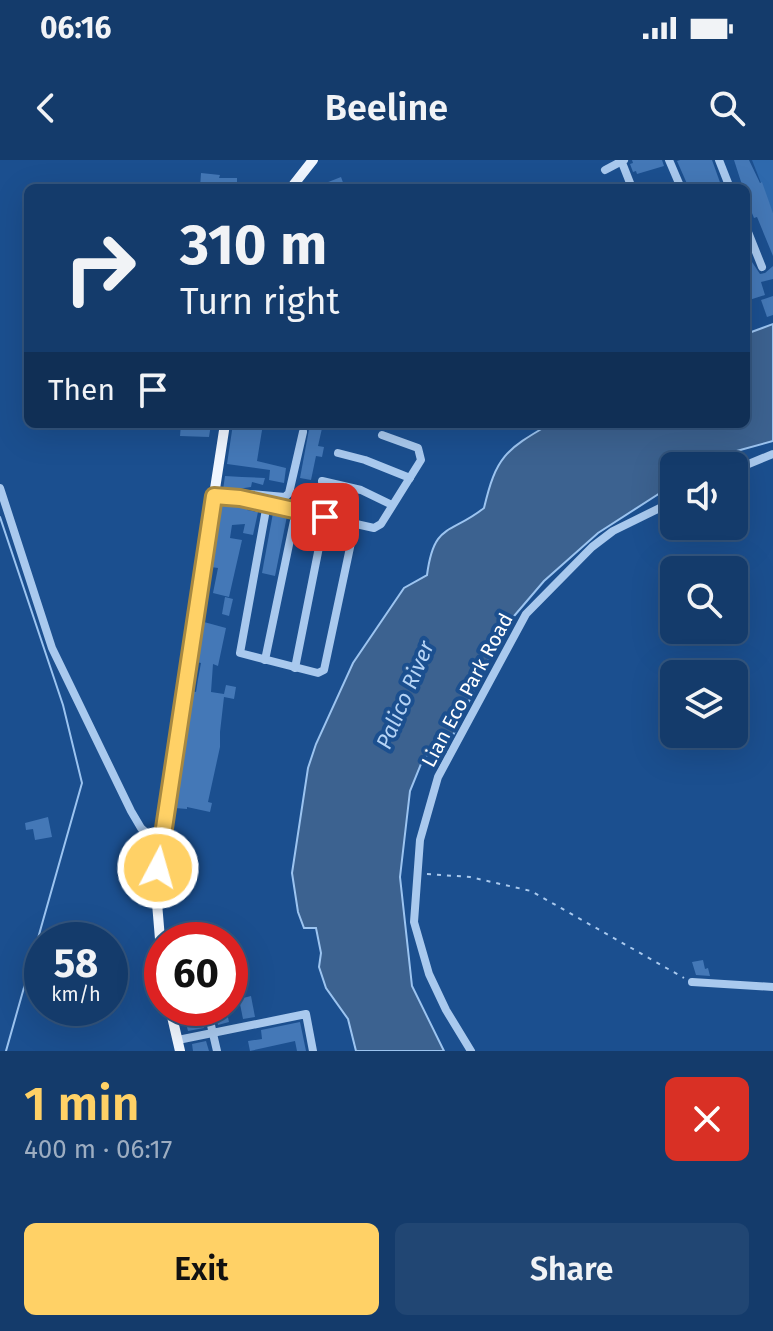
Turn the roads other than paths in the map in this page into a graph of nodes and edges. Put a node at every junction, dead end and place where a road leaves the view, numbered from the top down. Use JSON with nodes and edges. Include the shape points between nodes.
{"nodes":[{"id":1,"x":313,"y":160,"type":"edge"},
{"id":2,"x":622,"y":160,"type":"edge"},
{"id":3,"x":669,"y":160,"type":"edge"},
{"id":4,"x":719,"y":160,"type":"edge"},
{"id":5,"x":605,"y":170,"type":"dead end"},
{"id":6,"x":294,"y":184,"type":"edge"},
{"id":7,"x":631,"y":184,"type":"edge"},
{"id":8,"x":679,"y":184,"type":"edge"},
{"id":9,"x":728,"y":184,"type":"edge"},
{"id":10,"x":750,"y":237,"type":"edge"},
{"id":11,"x":757,"y":254,"type":"junction"},
{"id":12,"x":750,"y":257,"type":"edge"},
{"id":13,"x":762,"y":267,"type":"dead end"},
{"id":14,"x":224,"y":428,"type":"edge"},
{"id":15,"x":303,"y":432,"type":"dead end"},
{"id":16,"x":382,"y":435,"type":"dead end"},
{"id":17,"x":338,"y":453,"type":"dead end"},
{"id":18,"x":773,"y":454,"type":"edge"},
{"id":19,"x":748,"y":464,"type":"edge"},
{"id":20,"x":410,"y":478,"type":"junction"},
{"id":21,"x":322,"y":481,"type":"dead end"},
{"id":22,"x":0,"y":488,"type":"edge"},
{"id":23,"x":214,"y":496,"type":"junction"},
{"id":24,"x":240,"y":498,"type":"junction"},
{"id":25,"x":267,"y":504,"type":"junction"},
{"id":26,"x":392,"y":505,"type":"junction"},
{"id":27,"x":660,"y":508,"type":"edge"},
{"id":28,"x":296,"y":511,"type":"junction"},
{"id":29,"x":325,"y":517,"type":"junction"},
{"id":30,"x":355,"y":524,"type":"junction"},
{"id":31,"x":265,"y":660,"type":"junction"},
{"id":32,"x":295,"y":668,"type":"junction"},
{"id":33,"x":160,"y":845,"type":"junction"},
{"id":34,"x":159,"y":922,"type":"edge"},
{"id":35,"x":692,"y":982,"type":"road end"},
{"id":36,"x":773,"y":987,"type":"edge"},
{"id":37,"x":174,"y":1026,"type":"edge"},
{"id":38,"x":212,"y":1026,"type":"edge"},
{"id":39,"x":213,"y":1031,"type":"junction"},
{"id":40,"x":179,"y":1046,"type":"edge"},
{"id":41,"x":217,"y":1051,"type":"edge"},
{"id":42,"x":313,"y":1051,"type":"edge"},
{"id":43,"x":471,"y":1051,"type":"edge"}],
"edges":[{"from":1,"to":6,"type":"main road"},
{"from":2,"to":5,"type":"street"},
{"from":2,"to":7,"type":"street"},
{"from":3,"to":8,"type":"street"},
{"from":4,"to":9,"type":"street"},
{"from":10,"to":11,"type":"street"},
{"from":11,"to":12,"type":"street"},
{"from":11,"to":13,"type":"street"},
{"from":14,"to":23,"type":"main road"},
{"from":15,"to":24,"type":"street","via":[[289,493]]},
{"from":16,"to":20,"type":"street","via":[[418,448],[421,460]]},
{"from":17,"to":20,"type":"street"},
{"from":18,"to":19,"type":"street"},
{"from":20,"to":26,"type":"street"},
{"from":21,"to":26,"type":"street","via":[[361,490]]},
{"from":22,"to":33,"type":"street","via":[[52,648],[141,828]]},
{"from":23,"to":24,"type":"street"},
{"from":23,"to":33,"type":"main road"},
{"from":24,"to":25,"type":"street"},
{"from":25,"to":28,"type":"street"},
{"from":25,"to":31,"type":"street","via":[[240,653]]},
{"from":26,"to":30,"type":"street","via":[[374,528]]},
{"from":27,"to":43,"type":"street","name":"Lian Eco Park Road","via":[[592,547],[526,614],[438,777],[420,840],[414,922],[429,974]]},
{"from":28,"to":29,"type":"street"},
{"from":28,"to":31,"type":"street"},
{"from":29,"to":30,"type":"street"},
{"from":29,"to":32,"type":"street"},
{"from":30,"to":32,"type":"street","via":[[324,670]]},
{"from":31,"to":32,"type":"street"},
{"from":33,"to":34,"type":"main road"},
{"from":35,"to":36,"type":"street"},
{"from":37,"to":40,"type":"main road"},
{"from":38,"to":39,"type":"street"},
{"from":39,"to":40,"type":"street"},
{"from":39,"to":41,"type":"street"},
{"from":39,"to":42,"type":"street","via":[[306,1014]]}]}
